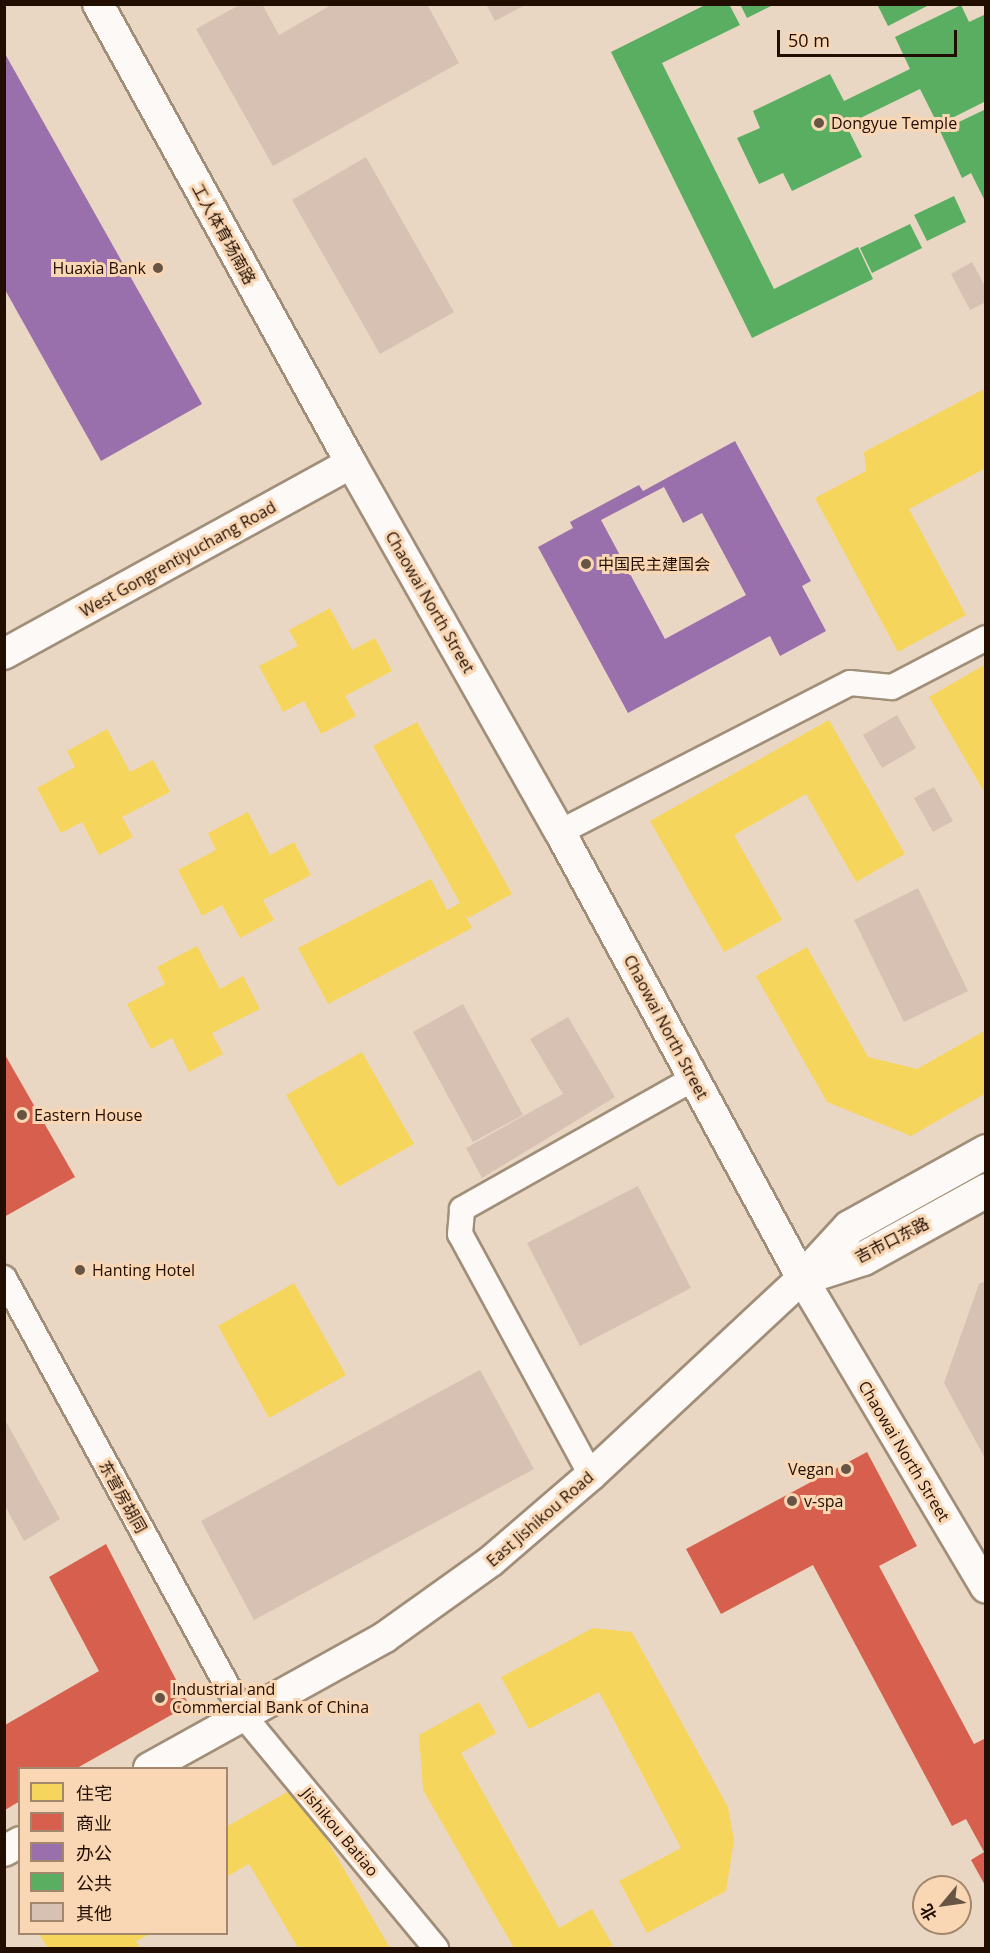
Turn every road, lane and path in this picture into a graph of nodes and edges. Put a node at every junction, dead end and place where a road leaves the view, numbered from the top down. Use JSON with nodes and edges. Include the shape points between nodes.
{"nodes":[{"id":1,"x":98,"y":4,"type":"edge"},
{"id":2,"x":351,"y":463,"type":"junction"},
{"id":3,"x":986,"y":638,"type":"edge"},
{"id":4,"x":4,"y":654,"type":"edge"},
{"id":5,"x":560,"y":832,"type":"junction"},
{"id":6,"x":693,"y":1079,"type":"junction"},
{"id":7,"x":986,"y":1151,"type":"edge"},
{"id":8,"x":986,"y":1190,"type":"edge"},
{"id":9,"x":4,"y":1278,"type":"edge"},
{"id":10,"x":802,"y":1278,"type":"junction"},
{"id":11,"x":591,"y":1475,"type":"junction"},
{"id":12,"x":986,"y":1588,"type":"edge"},
{"id":13,"x":243,"y":1715,"type":"junction"},
{"id":14,"x":151,"y":1767,"type":"edge"},
{"id":15,"x":18,"y":1843,"type":"edge"},
{"id":16,"x":4,"y":1851,"type":"edge"},
{"id":17,"x":436,"y":1948,"type":"edge"}],
"edges":[{"from":1,"to":2,"type":"street","name":"工人体育场南路"},
{"from":2,"to":4,"type":"street","name":"West Gongrentiyuchang Road"},
{"from":2,"to":5,"type":"street","name":"Chaowai North Street"},
{"from":3,"to":5,"type":"street","via":[[892,687],[850,683]]},
{"from":5,"to":6,"type":"street","name":"Chaowai North Street"},
{"from":6,"to":10,"type":"street","name":"Chaowai North Street"},
{"from":6,"to":11,"type":"street","via":[[462,1209],[460,1234]]},
{"from":7,"to":10,"type":"main road","name":"吉市口东路","via":[[849,1227]]},
{"from":8,"to":10,"type":"main road","name":"吉市口东路","via":[[863,1258]]},
{"from":9,"to":13,"type":"street","name":"东营房胡同"},
{"from":10,"to":11,"type":"street","name":"East Jishikou Road"},
{"from":10,"to":12,"type":"street","name":"Chaowai North Street"},
{"from":11,"to":13,"type":"street","name":"East Jishikou Road","via":[[491,1561],[385,1637]]},
{"from":13,"to":14,"type":"street","name":"East Jishikou Road"},
{"from":13,"to":17,"type":"street","name":"Jishikou Batiao"},
{"from":15,"to":16,"type":"street"}]}
